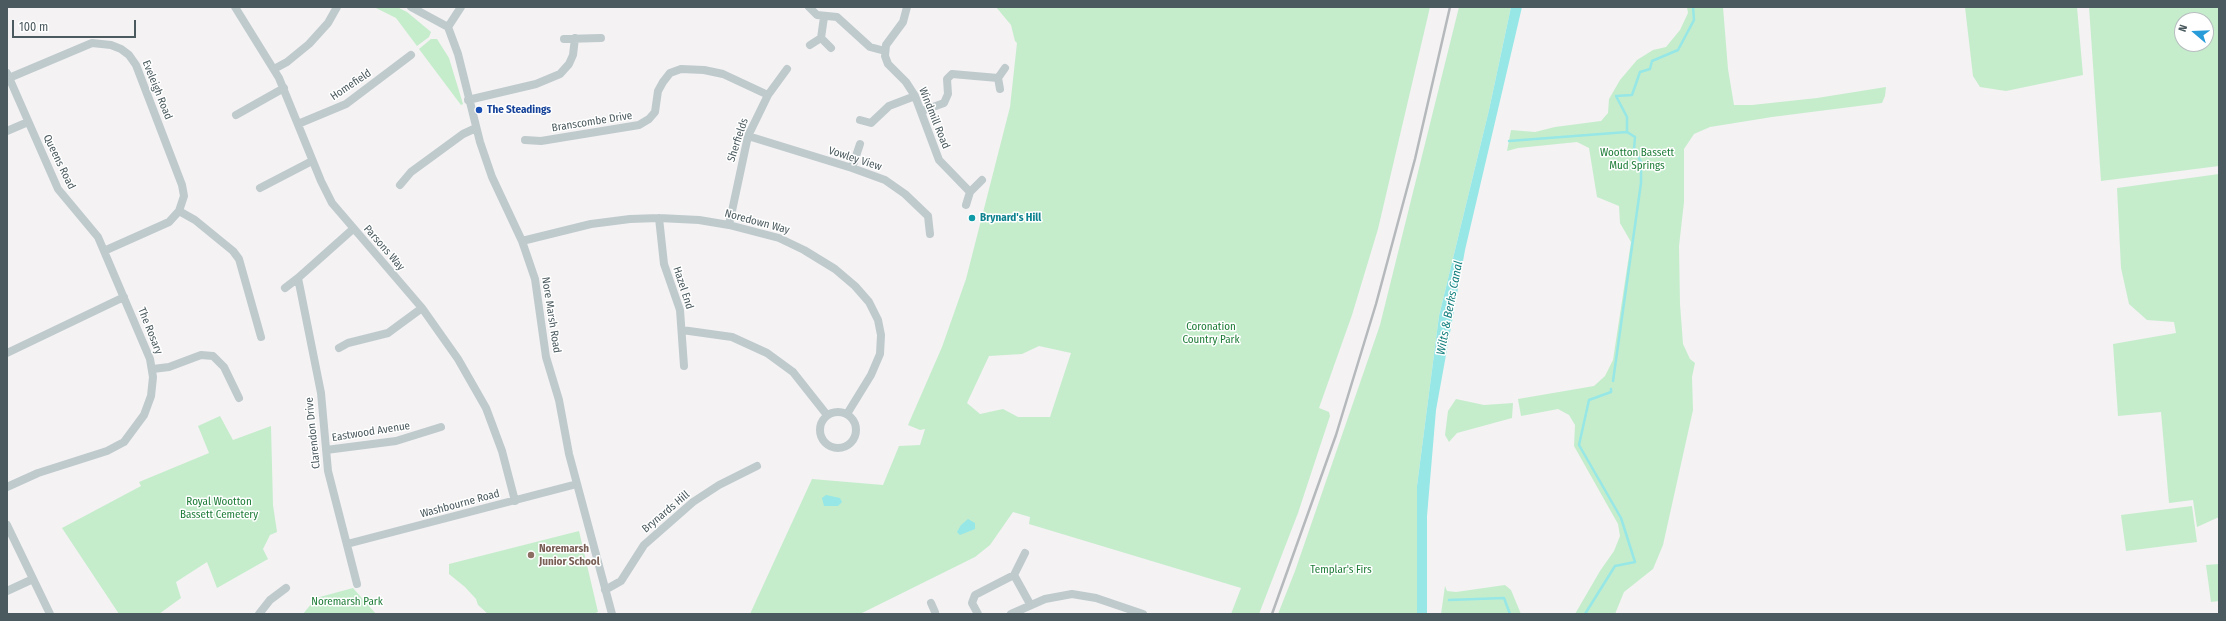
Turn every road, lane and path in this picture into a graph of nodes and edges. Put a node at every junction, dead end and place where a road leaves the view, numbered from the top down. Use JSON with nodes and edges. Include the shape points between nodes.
{"nodes":[{"id":1,"x":235,"y":7,"type":"edge"},
{"id":2,"x":337,"y":7,"type":"edge"},
{"id":3,"x":412,"y":7,"type":"edge"},
{"id":4,"x":461,"y":7,"type":"edge"},
{"id":5,"x":809,"y":7,"type":"edge"},
{"id":6,"x":907,"y":7,"type":"edge"},
{"id":7,"x":824,"y":16,"type":"junction"},
{"id":8,"x":448,"y":27,"type":"junction"},
{"id":9,"x":575,"y":38,"type":"junction"},
{"id":10,"x":601,"y":38,"type":"dead end"},
{"id":11,"x":821,"y":38,"type":"junction"},
{"id":12,"x":564,"y":39,"type":"dead end"},
{"id":13,"x":810,"y":45,"type":"dead end"},
{"id":14,"x":831,"y":48,"type":"dead end"},
{"id":15,"x":885,"y":51,"type":"junction"},
{"id":16,"x":411,"y":55,"type":"dead end"},
{"id":17,"x":1005,"y":68,"type":"dead end"},
{"id":18,"x":274,"y":69,"type":"junction"},
{"id":19,"x":787,"y":69,"type":"dead end"},
{"id":20,"x":8,"y":76,"type":"edge"},
{"id":21,"x":998,"y":78,"type":"junction"},
{"id":22,"x":284,"y":88,"type":"junction"},
{"id":23,"x":1000,"y":89,"type":"dead end"},
{"id":24,"x":768,"y":95,"type":"junction"},
{"id":25,"x":915,"y":96,"type":"junction"},
{"id":26,"x":468,"y":100,"type":"junction"},
{"id":27,"x":922,"y":111,"type":"junction"},
{"id":28,"x":236,"y":115,"type":"dead end"},
{"id":29,"x":860,"y":120,"type":"dead end"},
{"id":30,"x":28,"y":122,"type":"junction"},
{"id":31,"x":871,"y":123,"type":"junction"},
{"id":32,"x":298,"y":124,"type":"junction"},
{"id":33,"x":476,"y":128,"type":"junction"},
{"id":34,"x":7,"y":131,"type":"edge"},
{"id":35,"x":874,"y":132,"type":"dead end"},
{"id":36,"x":748,"y":136,"type":"junction"},
{"id":37,"x":525,"y":140,"type":"dead end"},
{"id":38,"x":860,"y":144,"type":"dead end"},
{"id":39,"x":312,"y":161,"type":"junction"},
{"id":40,"x":404,"y":166,"type":"dead end"},
{"id":41,"x":852,"y":168,"type":"junction"},
{"id":42,"x":411,"y":172,"type":"junction"},
{"id":43,"x":982,"y":180,"type":"dead end"},
{"id":44,"x":400,"y":185,"type":"dead end"},
{"id":45,"x":260,"y":188,"type":"dead end"},
{"id":46,"x":970,"y":192,"type":"junction"},
{"id":47,"x":966,"y":205,"type":"dead end"},
{"id":48,"x":179,"y":211,"type":"junction"},
{"id":49,"x":660,"y":218,"type":"junction"},
{"id":50,"x":729,"y":225,"type":"junction"},
{"id":51,"x":353,"y":229,"type":"junction"},
{"id":52,"x":930,"y":234,"type":"dead end"},
{"id":53,"x":522,"y":241,"type":"junction"},
{"id":54,"x":104,"y":251,"type":"junction"},
{"id":55,"x":298,"y":278,"type":"junction"},
{"id":56,"x":285,"y":288,"type":"dead end"},
{"id":57,"x":124,"y":297,"type":"junction"},
{"id":58,"x":422,"y":308,"type":"junction"},
{"id":59,"x":682,"y":330,"type":"junction"},
{"id":60,"x":261,"y":337,"type":"dead end"},
{"id":61,"x":339,"y":348,"type":"dead end"},
{"id":62,"x":7,"y":353,"type":"edge"},
{"id":63,"x":684,"y":366,"type":"dead end"},
{"id":64,"x":153,"y":369,"type":"junction"},
{"id":65,"x":239,"y":398,"type":"dead end"},
{"id":66,"x":847,"y":414,"type":"junction"},
{"id":67,"x":828,"y":415,"type":"junction"},
{"id":68,"x":441,"y":427,"type":"dead end"},
{"id":69,"x":326,"y":450,"type":"junction"},
{"id":70,"x":757,"y":466,"type":"dead end"},
{"id":71,"x":577,"y":484,"type":"junction"},
{"id":72,"x":7,"y":487,"type":"edge"},
{"id":73,"x":515,"y":501,"type":"junction"},
{"id":74,"x":7,"y":525,"type":"edge"},
{"id":75,"x":347,"y":544,"type":"junction"},
{"id":76,"x":1025,"y":553,"type":"dead end"},
{"id":77,"x":1014,"y":575,"type":"junction"},
{"id":78,"x":32,"y":579,"type":"junction"},
{"id":79,"x":357,"y":584,"type":"dead end"},
{"id":80,"x":286,"y":588,"type":"dead end"},
{"id":81,"x":605,"y":590,"type":"junction"},
{"id":82,"x":7,"y":591,"type":"edge"},
{"id":83,"x":931,"y":603,"type":"dead end"},
{"id":84,"x":1030,"y":604,"type":"junction"},
{"id":85,"x":935,"y":613,"type":"edge"},
{"id":86,"x":50,"y":614,"type":"edge"},
{"id":87,"x":259,"y":614,"type":"edge"},
{"id":88,"x":612,"y":614,"type":"edge"},
{"id":89,"x":978,"y":614,"type":"edge"},
{"id":90,"x":1011,"y":614,"type":"edge"},
{"id":91,"x":1143,"y":614,"type":"edge"}],
"edges":[{"from":1,"to":18,"type":"street","name":"Parsons Way"},
{"from":2,"to":18,"type":"street","via":[[328,23],[309,44]]},
{"from":3,"to":8,"type":"street"},
{"from":4,"to":8,"type":"street"},
{"from":5,"to":7,"type":"street","via":[[814,14]]},
{"from":6,"to":15,"type":"street","via":[[903,22],[888,41]]},
{"from":7,"to":11,"type":"street"},
{"from":7,"to":15,"type":"street","via":[[837,17],[870,47]]},
{"from":8,"to":26,"type":"street","name":"Nore Marsh Road","via":[[458,54]]},
{"from":9,"to":10,"type":"street"},
{"from":9,"to":12,"type":"street"},
{"from":9,"to":26,"type":"street","via":[[573,55],[560,74],[536,84]]},
{"from":11,"to":13,"type":"street"},
{"from":11,"to":14,"type":"street"},
{"from":15,"to":25,"type":"street","name":"Windmill Road","via":[[888,64],[906,82]]},
{"from":16,"to":32,"type":"street","name":"Homefield","via":[[346,104]]},
{"from":17,"to":21,"type":"street"},
{"from":18,"to":22,"type":"street","name":"Parsons Way"},
{"from":19,"to":24,"type":"street","name":"Sherfields"},
{"from":20,"to":30,"type":"street","name":"Queens Road"},
{"from":20,"to":48,"type":"street","name":"Eveleigh Road","via":[[92,43],[111,45],[126,53],[140,74],[182,186],[184,196]]},
{"from":21,"to":23,"type":"street"},
{"from":21,"to":27,"type":"street","via":[[952,74],[947,79],[948,94],[944,103]]},
{"from":22,"to":28,"type":"street"},
{"from":22,"to":32,"type":"street","name":"Parsons Way"},
{"from":24,"to":36,"type":"street","name":"Sherfields"},
{"from":24,"to":37,"type":"street","name":"Branscombe Drive","via":[[723,74],[681,69],[670,73],[662,82],[655,112],[639,125],[541,141]]},
{"from":25,"to":27,"type":"street","name":"Windmill Road"},
{"from":25,"to":31,"type":"street","via":[[889,106]]},
{"from":26,"to":33,"type":"street","name":"Nore Marsh Road"},
{"from":27,"to":46,"type":"street","name":"Windmill Road","via":[[930,141],[939,160]]},
{"from":29,"to":31,"type":"street"},
{"from":30,"to":34,"type":"street"},
{"from":30,"to":54,"type":"street","name":"Queens Road","via":[[58,189],[94,232]]},
{"from":31,"to":35,"type":"street"},
{"from":32,"to":39,"type":"street","name":"Parsons Way"},
{"from":33,"to":42,"type":"street","via":[[463,134]]},
{"from":33,"to":53,"type":"street","name":"Nore Marsh Road","via":[[492,177]]},
{"from":36,"to":41,"type":"street","name":"Vowley View"},
{"from":36,"to":50,"type":"street","name":"Sherfields"},
{"from":38,"to":41,"type":"street"},
{"from":39,"to":45,"type":"street"},
{"from":39,"to":51,"type":"street","name":"Parsons Way","via":[[332,203]]},
{"from":40,"to":42,"type":"street"},
{"from":41,"to":52,"type":"street","name":"Vowley View","via":[[879,177],[905,194],[928,216]]},
{"from":42,"to":44,"type":"street"},
{"from":43,"to":46,"type":"street"},
{"from":46,"to":47,"type":"street"},
{"from":48,"to":54,"type":"street","via":[[169,222]]},
{"from":48,"to":60,"type":"street","via":[[195,220],[233,251],[239,259]]},
{"from":49,"to":50,"type":"street","name":"Noredown Way"},
{"from":49,"to":53,"type":"street","name":"Noredown Way","via":[[591,224]]},
{"from":49,"to":59,"type":"street","name":"Hazel End","via":[[664,264],[678,302]]},
{"from":50,"to":66,"type":"street","name":"Noredown Way","via":[[778,238],[814,255],[845,276],[875,311],[880,328],[880,354],[871,375]]},
{"from":51,"to":55,"type":"street"},
{"from":51,"to":58,"type":"street","name":"Parsons Way"},
{"from":53,"to":71,"type":"street","name":"Nore Marsh Road","via":[[538,291],[546,357],[559,400]]},
{"from":54,"to":57,"type":"street","name":"Queens Road"},
{"from":55,"to":56,"type":"street"},
{"from":55,"to":69,"type":"street","name":"Clarendon Drive","via":[[321,393]]},
{"from":57,"to":62,"type":"street"},
{"from":57,"to":64,"type":"street","name":"The Rosary"},
{"from":58,"to":61,"type":"street","via":[[388,332]]},
{"from":58,"to":73,"type":"street","name":"Parsons Way","via":[[458,359],[486,408],[502,451]]},
{"from":59,"to":63,"type":"street","name":"Hazel End"},
{"from":59,"to":67,"type":"street","via":[[732,337],[761,349],[792,372]]},
{"from":64,"to":65,"type":"street","via":[[169,367],[201,355],[212,356],[224,367]]},
{"from":64,"to":72,"type":"street","name":"The Rosary","via":[[153,385],[144,415],[124,442],[107,451],[38,473]]},
{"from":66,"to":67,"type":"street","via":[[837,411]]},
{"from":66,"to":67,"type":"street","via":[[855,421],[856,436],[849,445],[839,448],[829,446],[820,433],[821,423]]},
{"from":68,"to":69,"type":"street","name":"Eastwood Avenue","via":[[396,441]]},
{"from":69,"to":75,"type":"street","name":"Clarendon Drive","via":[[328,471]]},
{"from":70,"to":81,"type":"street","name":"Brynards Hill","via":[[719,485],[693,502],[644,545],[621,581]]},
{"from":71,"to":73,"type":"street","name":"Washbourne Road"},
{"from":71,"to":81,"type":"street","name":"Nore Marsh Road"},
{"from":73,"to":75,"type":"street","name":"Washbourne Road"},
{"from":74,"to":78,"type":"street"},
{"from":75,"to":79,"type":"street","name":"Clarendon Drive"},
{"from":76,"to":77,"type":"street"},
{"from":77,"to":84,"type":"street"},
{"from":77,"to":89,"type":"street","via":[[975,594],[972,603]]},
{"from":78,"to":82,"type":"street"},
{"from":78,"to":86,"type":"street"},
{"from":80,"to":87,"type":"street","via":[[270,600]]},
{"from":81,"to":88,"type":"street","name":"Nore Marsh Road"},
{"from":83,"to":85,"type":"street"},
{"from":84,"to":90,"type":"street"},
{"from":84,"to":91,"type":"street","via":[[1062,595],[1081,595]]}]}
